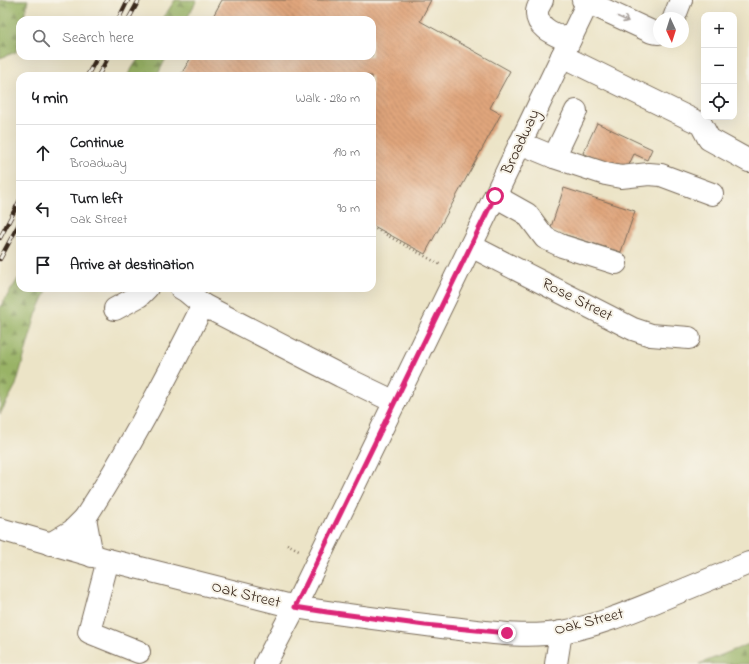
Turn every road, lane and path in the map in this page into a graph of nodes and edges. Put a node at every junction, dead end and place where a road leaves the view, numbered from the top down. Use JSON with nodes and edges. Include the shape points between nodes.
{"nodes":[{"id":1,"x":542,"y":0,"type":"edge"},
{"id":2,"x":681,"y":0,"type":"edge"},
{"id":3,"x":587,"y":1,"type":"edge"},
{"id":4,"x":676,"y":12,"type":"edge"},
{"id":5,"x":653,"y":32,"type":"edge"},
{"id":6,"x":565,"y":49,"type":"junction"},
{"id":7,"x":576,"y":111,"type":"dead end"},
{"id":8,"x":520,"y":143,"type":"junction"},
{"id":9,"x":554,"y":157,"type":"junction"},
{"id":10,"x":749,"y":161,"type":"edge"},
{"id":11,"x":712,"y":194,"type":"dead end"},
{"id":12,"x":495,"y":196,"type":"junction"},
{"id":13,"x":376,"y":229,"type":"edge"},
{"id":14,"x":471,"y":246,"type":"junction"},
{"id":15,"x":616,"y":263,"type":"dead end"},
{"id":16,"x":442,"y":265,"type":"dead end"},
{"id":17,"x":143,"y":292,"type":"edge"},
{"id":18,"x":187,"y":292,"type":"edge"},
{"id":19,"x":204,"y":305,"type":"junction"},
{"id":20,"x":115,"y":309,"type":"dead end"},
{"id":21,"x":689,"y":338,"type":"dead end"},
{"id":22,"x":395,"y":402,"type":"junction"},
{"id":23,"x":85,"y":518,"type":"junction"},
{"id":24,"x":1,"y":534,"type":"edge"},
{"id":25,"x":50,"y":544,"type":"junction"},
{"id":26,"x":287,"y":544,"type":"dead end"},
{"id":27,"x":301,"y":551,"type":"dead end"},
{"id":28,"x":100,"y":558,"type":"junction"},
{"id":29,"x":749,"y":563,"type":"edge"},
{"id":30,"x":295,"y":607,"type":"junction"},
{"id":31,"x":561,"y":632,"type":"junction"},
{"id":32,"x":139,"y":652,"type":"dead end"},
{"id":33,"x":265,"y":664,"type":"edge"},
{"id":34,"x":556,"y":664,"type":"edge"}],
"edges":[{"from":1,"to":6,"type":"street","via":[[537,11],[538,18],[542,26]]},
{"from":2,"to":4,"type":"street"},
{"from":3,"to":5,"type":"street","one_way":true},
{"from":3,"to":6,"type":"street","name":"Broadway"},
{"from":6,"to":8,"type":"street","name":"Broadway"},
{"from":6,"to":10,"type":"street","via":[[701,124],[709,139]]},
{"from":7,"to":9,"type":"street"},
{"from":8,"to":9,"type":"street"},
{"from":8,"to":12,"type":"street","name":"Broadway"},
{"from":9,"to":11,"type":"street","via":[[621,177],[662,175]]},
{"from":12,"to":14,"type":"street","name":"Broadway"},
{"from":12,"to":15,"type":"street","via":[[527,214],[545,238]]},
{"from":13,"to":16,"type":"path"},
{"from":14,"to":21,"type":"street","name":"Rose Street","via":[[633,329],[651,335]]},
{"from":14,"to":22,"type":"street","name":"Broadway"},
{"from":17,"to":20,"type":"street"},
{"from":18,"to":19,"type":"street"},
{"from":19,"to":22,"type":"street"},
{"from":19,"to":23,"type":"street","via":[[125,452]]},
{"from":22,"to":30,"type":"street","name":"Broadway"},
{"from":23,"to":25,"type":"street","via":[[72,531]]},
{"from":23,"to":28,"type":"street"},
{"from":24,"to":25,"type":"street","name":"Oak Street"},
{"from":25,"to":28,"type":"street","name":"Oak Street"},
{"from":26,"to":27,"type":"path"},
{"from":28,"to":30,"type":"street","name":"Oak Street"},
{"from":28,"to":32,"type":"street","via":[[89,632]]},
{"from":29,"to":31,"type":"street","name":"Oak Street","via":[[629,612],[592,625]]},
{"from":30,"to":31,"type":"street","name":"Oak Street","via":[[481,631],[532,634]]},
{"from":30,"to":33,"type":"street","name":"Broadway"},
{"from":31,"to":34,"type":"street"}]}
